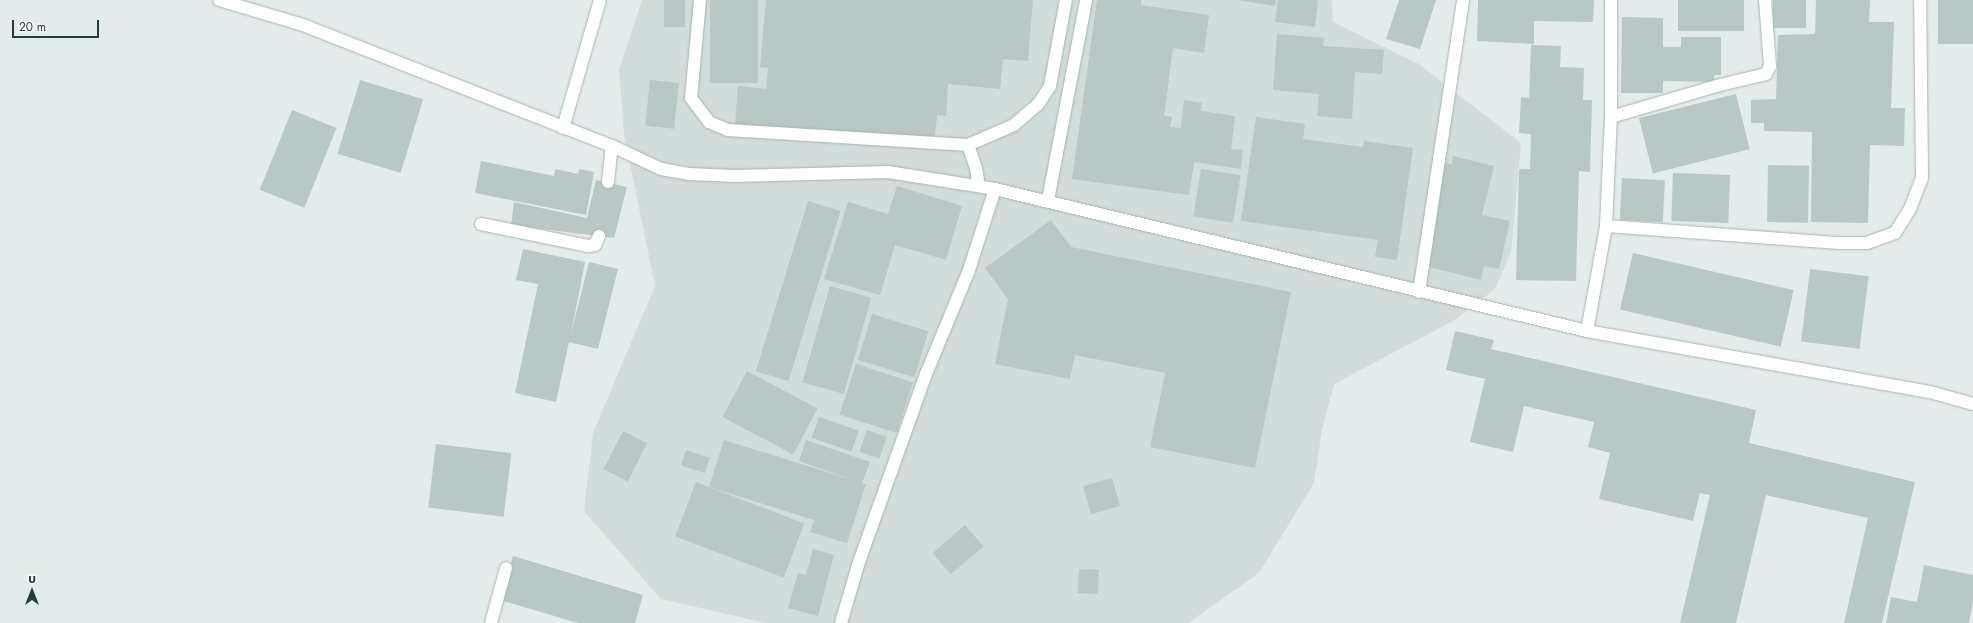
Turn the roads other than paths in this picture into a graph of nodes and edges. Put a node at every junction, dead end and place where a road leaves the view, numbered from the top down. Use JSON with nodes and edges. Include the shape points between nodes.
{"nodes":[{"id":1,"x":219,"y":0,"type":"edge"},
{"id":2,"x":600,"y":0,"type":"edge"},
{"id":3,"x":700,"y":0,"type":"edge"},
{"id":4,"x":1066,"y":0,"type":"edge"},
{"id":5,"x":1086,"y":0,"type":"edge"},
{"id":6,"x":1462,"y":0,"type":"edge"},
{"id":7,"x":1611,"y":0,"type":"edge"},
{"id":8,"x":1765,"y":0,"type":"edge"},
{"id":9,"x":1920,"y":0,"type":"edge"},
{"id":10,"x":1611,"y":117,"type":"junction"},
{"id":11,"x":563,"y":128,"type":"junction"},
{"id":12,"x":968,"y":144,"type":"junction"},
{"id":13,"x":612,"y":146,"type":"junction"},
{"id":14,"x":608,"y":182,"type":"dead end"},
{"id":15,"x":979,"y":186,"type":"junction"},
{"id":16,"x":995,"y":189,"type":"junction"},
{"id":17,"x":1048,"y":200,"type":"junction"},
{"id":18,"x":481,"y":224,"type":"dead end"},
{"id":19,"x":1606,"y":226,"type":"junction"},
{"id":20,"x":599,"y":236,"type":"dead end"},
{"id":21,"x":1419,"y":292,"type":"junction"},
{"id":22,"x":1587,"y":331,"type":"junction"},
{"id":23,"x":1973,"y":404,"type":"edge"},
{"id":24,"x":506,"y":568,"type":"dead end"},
{"id":25,"x":491,"y":623,"type":"edge"},
{"id":26,"x":841,"y":623,"type":"edge"}],
"edges":[{"from":1,"to":11,"type":"street","via":[[303,25]]},
{"from":2,"to":11,"type":"street"},
{"from":3,"to":12,"type":"street","via":[[691,98],[709,122],[728,130]]},
{"from":4,"to":12,"type":"street","via":[[1050,86],[1039,103],[1014,125]]},
{"from":5,"to":17,"type":"street"},
{"from":6,"to":21,"type":"street"},
{"from":7,"to":10,"type":"street"},
{"from":8,"to":10,"type":"street","via":[[1770,66],[1766,74]]},
{"from":9,"to":19,"type":"street","via":[[1922,177],[1910,209],[1895,233],[1867,243],[1839,244]]},
{"from":10,"to":19,"type":"street"},
{"from":11,"to":13,"type":"street"},
{"from":12,"to":15,"type":"street"},
{"from":13,"to":14,"type":"street"},
{"from":13,"to":15,"type":"street","via":[[660,168],[689,174],[734,176],[888,172]]},
{"from":15,"to":16,"type":"street"},
{"from":16,"to":17,"type":"street"},
{"from":16,"to":26,"type":"street","via":[[969,270],[926,374],[859,562]]},
{"from":17,"to":21,"type":"street"},
{"from":18,"to":20,"type":"street","via":[[588,246],[595,245]]},
{"from":19,"to":22,"type":"street"},
{"from":21,"to":22,"type":"street"},
{"from":22,"to":23,"type":"street","via":[[1930,392]]},
{"from":24,"to":25,"type":"street"}]}
